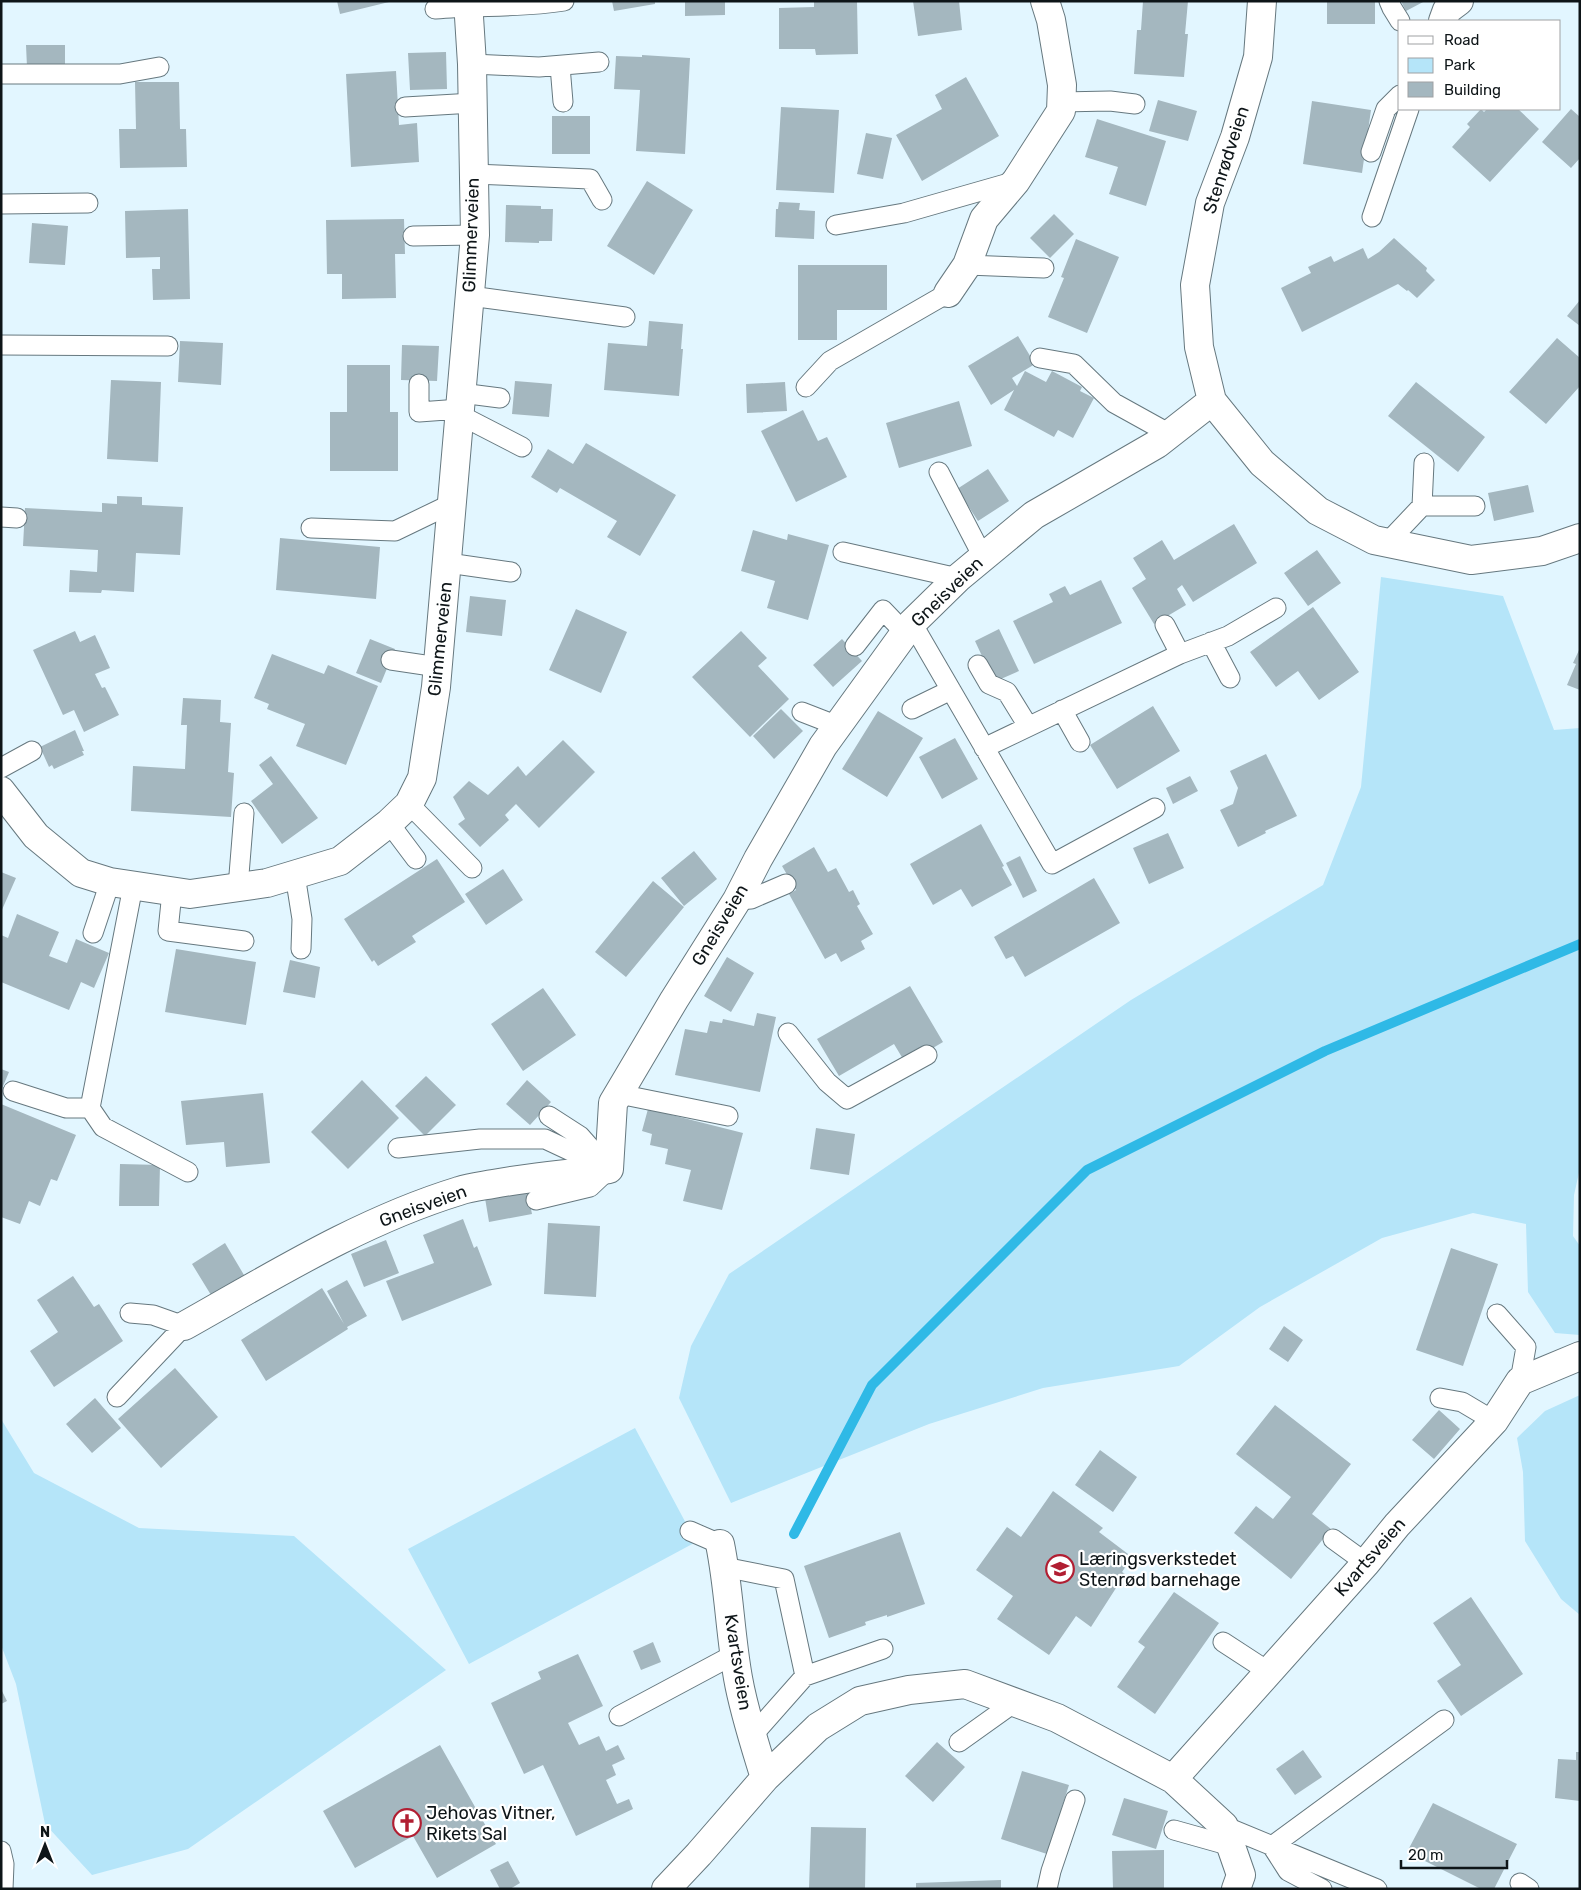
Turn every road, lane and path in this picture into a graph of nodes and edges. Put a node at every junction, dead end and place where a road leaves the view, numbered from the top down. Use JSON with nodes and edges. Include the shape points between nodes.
{"nodes":[{"id":1,"x":564,"y":1,"type":"edge"},
{"id":2,"x":1046,"y":1,"type":"edge"},
{"id":3,"x":1262,"y":1,"type":"edge"},
{"id":4,"x":1389,"y":1,"type":"edge"},
{"id":5,"x":1459,"y":1,"type":"edge"},
{"id":6,"x":468,"y":4,"type":"edge"},
{"id":7,"x":435,"y":9,"type":"dead end"},
{"id":8,"x":1399,"y":20,"type":"edge"},
{"id":9,"x":1443,"y":20,"type":"edge"},
{"id":10,"x":599,"y":62,"type":"dead end"},
{"id":11,"x":472,"y":64,"type":"junction"},
{"id":12,"x":560,"y":66,"type":"junction"},
{"id":13,"x":159,"y":67,"type":"dead end"},
{"id":14,"x":1,"y":74,"type":"edge"},
{"id":15,"x":1398,"y":97,"type":"edge"},
{"id":16,"x":563,"y":102,"type":"dead end"},
{"id":17,"x":1061,"y":102,"type":"junction"},
{"id":18,"x":473,"y":103,"type":"junction"},
{"id":19,"x":1135,"y":104,"type":"dead end"},
{"id":20,"x":405,"y":107,"type":"dead end"},
{"id":21,"x":1409,"y":110,"type":"edge"},
{"id":22,"x":1372,"y":152,"type":"dead end"},
{"id":23,"x":474,"y":174,"type":"junction"},
{"id":24,"x":1016,"y":181,"type":"junction"},
{"id":25,"x":602,"y":200,"type":"dead end"},
{"id":26,"x":88,"y":203,"type":"dead end"},
{"id":27,"x":1,"y":204,"type":"edge"},
{"id":28,"x":1372,"y":218,"type":"dead end"},
{"id":29,"x":836,"y":225,"type":"dead end"},
{"id":30,"x":475,"y":235,"type":"junction"},
{"id":31,"x":413,"y":236,"type":"dead end"},
{"id":32,"x":967,"y":265,"type":"junction"},
{"id":33,"x":1044,"y":268,"type":"dead end"},
{"id":34,"x":948,"y":293,"type":"joint"},
{"id":35,"x":470,"y":296,"type":"junction"},
{"id":36,"x":625,"y":317,"type":"dead end"},
{"id":37,"x":1,"y":345,"type":"edge"},
{"id":38,"x":168,"y":346,"type":"dead end"},
{"id":39,"x":1040,"y":358,"type":"dead end"},
{"id":40,"x":419,"y":384,"type":"dead end"},
{"id":41,"x":806,"y":387,"type":"dead end"},
{"id":42,"x":500,"y":398,"type":"dead end"},
{"id":43,"x":1212,"y":401,"type":"junction"},
{"id":44,"x":460,"y":406,"type":"junction"},
{"id":45,"x":1170,"y":434,"type":"junction"},
{"id":46,"x":522,"y":447,"type":"dead end"},
{"id":47,"x":1424,"y":463,"type":"dead end"},
{"id":48,"x":939,"y":472,"type":"dead end"},
{"id":49,"x":453,"y":503,"type":"junction"},
{"id":50,"x":1422,"y":506,"type":"junction"},
{"id":51,"x":1475,"y":506,"type":"dead end"},
{"id":52,"x":311,"y":528,"type":"dead end"},
{"id":53,"x":1580,"y":538,"type":"edge"},
{"id":54,"x":1387,"y":542,"type":"junction"},
{"id":55,"x":843,"y":552,"type":"dead end"},
{"id":56,"x":983,"y":557,"type":"junction"},
{"id":57,"x":448,"y":563,"type":"junction"},
{"id":58,"x":511,"y":572,"type":"dead end"},
{"id":59,"x":958,"y":578,"type":"junction"},
{"id":60,"x":1276,"y":608,"type":"dead end"},
{"id":61,"x":1165,"y":625,"type":"dead end"},
{"id":62,"x":909,"y":628,"type":"junction"},
{"id":63,"x":1212,"y":642,"type":"junction"},
{"id":64,"x":855,"y":646,"type":"dead end"},
{"id":65,"x":1180,"y":654,"type":"junction"},
{"id":66,"x":391,"y":660,"type":"dead end"},
{"id":67,"x":978,"y":665,"type":"dead end"},
{"id":68,"x":438,"y":667,"type":"junction"},
{"id":69,"x":1230,"y":678,"type":"dead end"},
{"id":70,"x":951,"y":690,"type":"junction"},
{"id":71,"x":912,"y":709,"type":"dead end"},
{"id":72,"x":1062,"y":710,"type":"junction"},
{"id":73,"x":802,"y":712,"type":"dead end"},
{"id":74,"x":838,"y":726,"type":"junction"},
{"id":75,"x":1028,"y":726,"type":"junction"},
{"id":76,"x":1080,"y":742,"type":"dead end"},
{"id":77,"x":984,"y":748,"type":"junction"},
{"id":78,"x":32,"y":751,"type":"dead end"},
{"id":79,"x":1,"y":768,"type":"edge"},
{"id":80,"x":1,"y":791,"type":"edge"},
{"id":81,"x":410,"y":804,"type":"junction"},
{"id":82,"x":1155,"y":808,"type":"dead end"},
{"id":83,"x":244,"y":813,"type":"dead end"},
{"id":84,"x":389,"y":823,"type":"junction"},
{"id":85,"x":416,"y":859,"type":"dead end"},
{"id":86,"x":472,"y":868,"type":"dead end"},
{"id":87,"x":295,"y":875,"type":"junction"},
{"id":88,"x":121,"y":884,"type":"junction"},
{"id":89,"x":786,"y":884,"type":"dead end"},
{"id":90,"x":238,"y":887,"type":"junction"},
{"id":91,"x":172,"y":892,"type":"junction"},
{"id":92,"x":737,"y":900,"type":"junction"},
{"id":93,"x":93,"y":933,"type":"dead end"},
{"id":94,"x":244,"y":941,"type":"dead end"},
{"id":95,"x":301,"y":948,"type":"dead end"},
{"id":96,"x":788,"y":1033,"type":"dead end"},
{"id":97,"x":927,"y":1055,"type":"dead end"},
{"id":98,"x":14,"y":1091,"type":"dead end"},
{"id":99,"x":619,"y":1094,"type":"junction"},
{"id":100,"x":90,"y":1108,"type":"junction"},
{"id":101,"x":548,"y":1116,"type":"dead end"},
{"id":102,"x":728,"y":1116,"type":"dead end"},
{"id":103,"x":398,"y":1148,"type":"dead end"},
{"id":104,"x":609,"y":1169,"type":"junction"},
{"id":105,"x":188,"y":1172,"type":"dead end"},
{"id":106,"x":536,"y":1200,"type":"dead end"},
{"id":107,"x":130,"y":1313,"type":"dead end"},
{"id":108,"x":1498,"y":1314,"type":"dead end"},
{"id":109,"x":184,"y":1326,"type":"junction"},
{"id":110,"x":1580,"y":1356,"type":"edge"},
{"id":111,"x":1520,"y":1380,"type":"junction"},
{"id":112,"x":117,"y":1397,"type":"dead end"},
{"id":113,"x":1440,"y":1398,"type":"dead end"},
{"id":114,"x":1494,"y":1421,"type":"junction"},
{"id":115,"x":690,"y":1531,"type":"dead end"},
{"id":116,"x":1333,"y":1539,"type":"dead end"},
{"id":117,"x":722,"y":1555,"type":"junction"},
{"id":118,"x":1366,"y":1563,"type":"junction"},
{"id":119,"x":1223,"y":1642,"type":"dead end"},
{"id":120,"x":883,"y":1649,"type":"dead end"},
{"id":121,"x":735,"y":1654,"type":"junction"},
{"id":122,"x":1268,"y":1672,"type":"junction"},
{"id":123,"x":805,"y":1676,"type":"junction"},
{"id":124,"x":1015,"y":1702,"type":"junction"},
{"id":125,"x":619,"y":1716,"type":"dead end"},
{"id":126,"x":1444,"y":1720,"type":"dead end"},
{"id":127,"x":752,"y":1736,"type":"junction"},
{"id":128,"x":959,"y":1742,"type":"dead end"},
{"id":129,"x":765,"y":1778,"type":"junction"},
{"id":130,"x":1173,"y":1780,"type":"junction"},
{"id":131,"x":1075,"y":1800,"type":"dead end"},
{"id":132,"x":1174,"y":1830,"type":"dead end"},
{"id":133,"x":1228,"y":1836,"type":"junction"},
{"id":134,"x":1272,"y":1846,"type":"junction"},
{"id":135,"x":1,"y":1851,"type":"edge"},
{"id":136,"x":2,"y":1889,"type":"edge"},
{"id":137,"x":666,"y":1889,"type":"edge"},
{"id":138,"x":1047,"y":1889,"type":"edge"},
{"id":139,"x":1236,"y":1889,"type":"edge"},
{"id":140,"x":1322,"y":1889,"type":"edge"},
{"id":141,"x":1377,"y":1889,"type":"edge"}],
"edges":[{"from":1,"to":6,"type":"lane"},
{"from":2,"to":17,"type":"street","via":[[1062,85]]},
{"from":3,"to":43,"type":"street","name":"Stenrødveien","via":[[1258,57],[1235,137],[1210,203],[1195,285],[1199,347]]},
{"from":4,"to":8,"type":"lane"},
{"from":5,"to":9,"type":"street","via":[[1447,10]]},
{"from":6,"to":7,"type":"lane"},
{"from":6,"to":11,"type":"street","name":"Glimmerveien"},
{"from":10,"to":12,"type":"lane"},
{"from":11,"to":12,"type":"lane"},
{"from":11,"to":18,"type":"street","name":"Glimmerveien"},
{"from":12,"to":16,"type":"lane"},
{"from":13,"to":14,"type":"lane","via":[[120,74]]},
{"from":15,"to":22,"type":"lane","via":[[1386,109]]},
{"from":17,"to":19,"type":"lane"},
{"from":17,"to":24,"type":"street","via":[[1060,111]]},
{"from":18,"to":20,"type":"lane"},
{"from":18,"to":23,"type":"street","name":"Glimmerveien"},
{"from":21,"to":28,"type":"lane"},
{"from":23,"to":25,"type":"lane","via":[[520,182],[590,179]]},
{"from":23,"to":30,"type":"street","name":"Glimmerveien"},
{"from":24,"to":29,"type":"lane","via":[[904,213]]},
{"from":24,"to":32,"type":"street","via":[[984,219]]},
{"from":26,"to":27,"type":"lane"},
{"from":30,"to":31,"type":"lane"},
{"from":30,"to":35,"type":"street","name":"Glimmerveien"},
{"from":32,"to":33,"type":"lane"},
{"from":32,"to":34,"type":"street"},
{"from":34,"to":41,"type":"lane","via":[[830,361]]},
{"from":35,"to":36,"type":"lane"},
{"from":35,"to":44,"type":"street","name":"Glimmerveien"},
{"from":37,"to":38,"type":"lane"},
{"from":39,"to":45,"type":"lane","via":[[1074,364],[1114,403]]},
{"from":40,"to":44,"type":"lane","via":[[419,412]]},
{"from":42,"to":44,"type":"lane"},
{"from":43,"to":45,"type":"street","name":"Gneisveien"},
{"from":43,"to":54,"type":"street","name":"Stenrødveien","via":[[1262,463],[1318,511],[1374,540]]},
{"from":44,"to":46,"type":"lane"},
{"from":44,"to":49,"type":"street","name":"Glimmerveien"},
{"from":45,"to":56,"type":"street","name":"Gneisveien","via":[[1034,515]]},
{"from":47,"to":50,"type":"lane"},
{"from":48,"to":56,"type":"lane"},
{"from":49,"to":52,"type":"lane","via":[[395,531]]},
{"from":49,"to":57,"type":"street","name":"Glimmerveien"},
{"from":50,"to":51,"type":"lane"},
{"from":50,"to":54,"type":"lane"},
{"from":53,"to":54,"type":"street","name":"Stenrødveien","via":[[1542,551],[1471,560]]},
{"from":55,"to":59,"type":"lane"},
{"from":56,"to":59,"type":"street","name":"Gneisveien"},
{"from":57,"to":58,"type":"lane"},
{"from":57,"to":68,"type":"street","name":"Glimmerveien"},
{"from":59,"to":62,"type":"street","name":"Gneisveien"},
{"from":60,"to":63,"type":"lane"},
{"from":61,"to":65,"type":"lane"},
{"from":62,"to":64,"type":"lane","via":[[883,610]]},
{"from":62,"to":70,"type":"lane"},
{"from":62,"to":74,"type":"street","name":"Gneisveien"},
{"from":63,"to":65,"type":"lane"},
{"from":63,"to":69,"type":"lane"},
{"from":65,"to":72,"type":"lane"},
{"from":66,"to":68,"type":"lane"},
{"from":67,"to":75,"type":"lane","via":[[989,684],[1007,692]]},
{"from":68,"to":81,"type":"street","name":"Glimmerveien","via":[[422,778]]},
{"from":70,"to":71,"type":"lane"},
{"from":70,"to":77,"type":"lane"},
{"from":72,"to":75,"type":"lane"},
{"from":72,"to":76,"type":"lane"},
{"from":73,"to":74,"type":"lane"},
{"from":74,"to":92,"type":"street","name":"Gneisveien","via":[[814,762]]},
{"from":75,"to":77,"type":"lane"},
{"from":77,"to":82,"type":"lane","via":[[1052,864]]},
{"from":78,"to":79,"type":"lane"},
{"from":80,"to":88,"type":"street","name":"Glimmerveien","via":[[36,836],[81,873]]},
{"from":81,"to":84,"type":"street","name":"Glimmerveien"},
{"from":81,"to":86,"type":"lane"},
{"from":83,"to":90,"type":"lane"},
{"from":84,"to":85,"type":"lane"},
{"from":84,"to":87,"type":"street","name":"Glimmerveien","via":[[340,861]]},
{"from":87,"to":90,"type":"street","name":"Glimmerveien"},
{"from":87,"to":95,"type":"lane","via":[[302,919]]},
{"from":88,"to":91,"type":"street","name":"Glimmerveien"},
{"from":88,"to":93,"type":"lane"},
{"from":88,"to":100,"type":"lane"},
{"from":89,"to":92,"type":"lane","via":[[751,900]]},
{"from":90,"to":91,"type":"street","name":"Glimmerveien","via":[[190,894]]},
{"from":91,"to":94,"type":"lane","via":[[168,931]]},
{"from":92,"to":99,"type":"street","name":"Gneisveien"},
{"from":96,"to":97,"type":"lane","via":[[827,1082],[847,1099]]},
{"from":98,"to":100,"type":"lane","via":[[66,1108]]},
{"from":99,"to":102,"type":"lane"},
{"from":99,"to":104,"type":"street","name":"Gneisveien","via":[[613,1103]]},
{"from":100,"to":105,"type":"lane","via":[[103,1127]]},
{"from":101,"to":104,"type":"lane","via":[[580,1136]]},
{"from":103,"to":104,"type":"lane","via":[[480,1139],[545,1139]]},
{"from":104,"to":106,"type":"lane","via":[[590,1187]]},
{"from":104,"to":109,"type":"street","name":"Gneisveien","via":[[460,1190],[362,1228]]},
{"from":107,"to":109,"type":"lane","via":[[154,1315]]},
{"from":108,"to":111,"type":"lane","via":[[1526,1347]]},
{"from":109,"to":112,"type":"lane"},
{"from":110,"to":111,"type":"street"},
{"from":111,"to":114,"type":"street","name":"Kvartsveien"},
{"from":113,"to":114,"type":"lane","via":[[1462,1402]]},
{"from":114,"to":118,"type":"street","name":"Kvartsveien"},
{"from":115,"to":117,"type":"lane"},
{"from":116,"to":118,"type":"lane"},
{"from":117,"to":121,"type":"street","name":"Kvartsveien"},
{"from":117,"to":123,"type":"lane","via":[[784,1579]]},
{"from":118,"to":122,"type":"street","name":"Kvartsveien"},
{"from":119,"to":122,"type":"lane"},
{"from":120,"to":123,"type":"lane"},
{"from":121,"to":125,"type":"lane"},
{"from":121,"to":127,"type":"street","name":"Kvartsveien"},
{"from":122,"to":130,"type":"street","name":"Kvartsveien"},
{"from":123,"to":127,"type":"lane"},
{"from":124,"to":128,"type":"lane"},
{"from":124,"to":129,"type":"street","via":[[965,1684],[909,1690],[860,1702],[818,1728]]},
{"from":124,"to":130,"type":"street","via":[[1057,1718]]},
{"from":126,"to":134,"type":"lane"},
{"from":127,"to":129,"type":"street","name":"Kvartsveien"},
{"from":129,"to":137,"type":"street"},
{"from":130,"to":133,"type":"street"},
{"from":131,"to":138,"type":"lane"},
{"from":132,"to":133,"type":"lane"},
{"from":133,"to":134,"type":"lane"},
{"from":133,"to":139,"type":"street","via":[[1241,1875]]},
{"from":134,"to":140,"type":"lane","via":[[1288,1871]]},
{"from":134,"to":141,"type":"lane"},
{"from":135,"to":136,"type":"lane","via":[[4,1864]]}]}
